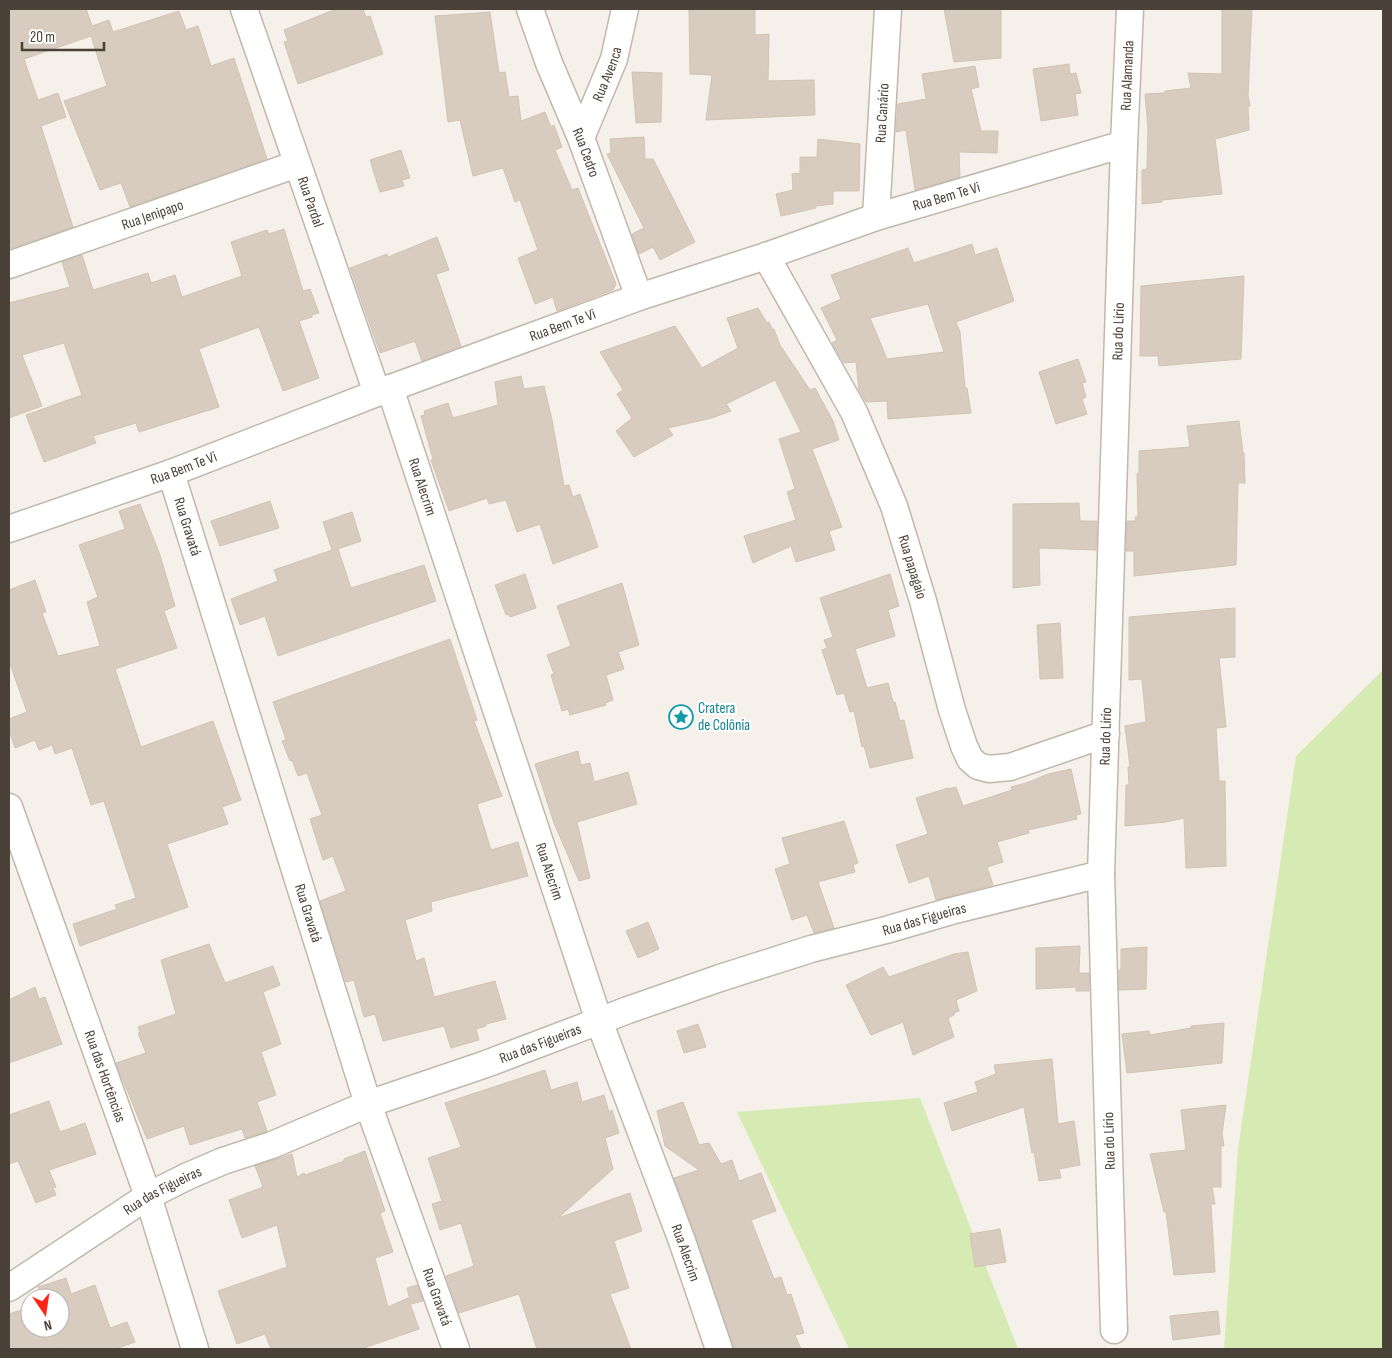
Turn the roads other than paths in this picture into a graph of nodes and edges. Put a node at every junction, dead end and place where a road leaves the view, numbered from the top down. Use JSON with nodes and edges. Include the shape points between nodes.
{"nodes":[{"id":1,"x":244,"y":9,"type":"edge"},
{"id":2,"x":530,"y":9,"type":"edge"},
{"id":3,"x":625,"y":9,"type":"edge"},
{"id":4,"x":888,"y":9,"type":"edge"},
{"id":5,"x":1130,"y":9,"type":"edge"},
{"id":6,"x":581,"y":138,"type":"junction"},
{"id":7,"x":1124,"y":144,"type":"junction"},
{"id":8,"x":297,"y":164,"type":"junction"},
{"id":9,"x":876,"y":217,"type":"junction"},
{"id":10,"x":766,"y":256,"type":"junction"},
{"id":11,"x":9,"y":265,"type":"edge"},
{"id":12,"x":639,"y":297,"type":"junction"},
{"id":13,"x":384,"y":391,"type":"junction"},
{"id":14,"x":171,"y":473,"type":"junction"},
{"id":15,"x":9,"y":529,"type":"edge"},
{"id":16,"x":1106,"y":734,"type":"junction"},
{"id":17,"x":9,"y":806,"type":"edge"},
{"id":18,"x":1101,"y":874,"type":"junction"},
{"id":19,"x":599,"y":1021,"type":"junction"},
{"id":20,"x":368,"y":1104,"type":"junction"},
{"id":21,"x":148,"y":1196,"type":"junction"},
{"id":22,"x":9,"y":1288,"type":"edge"},
{"id":23,"x":1114,"y":1330,"type":"dead end"},
{"id":24,"x":195,"y":1349,"type":"edge"},
{"id":25,"x":456,"y":1349,"type":"edge"},
{"id":26,"x":719,"y":1349,"type":"edge"}],
"edges":[{"from":1,"to":8,"type":"street","name":"Rua Pardal"},
{"from":2,"to":6,"type":"street","name":"Rua Cedro"},
{"from":3,"to":6,"type":"street","name":"Rua Avenca","via":[[614,59]]},
{"from":4,"to":9,"type":"street","name":"Rua Canário"},
{"from":5,"to":7,"type":"street","name":"Rua Alamanda"},
{"from":6,"to":12,"type":"street","name":"Rua Cedro"},
{"from":7,"to":9,"type":"street","name":"Rua Bem Te Vi"},
{"from":7,"to":16,"type":"street","name":"Rua do Lírio"},
{"from":8,"to":11,"type":"street","name":"Rua Jenipapo"},
{"from":8,"to":13,"type":"street","name":"Rua Pardal"},
{"from":9,"to":10,"type":"street","name":"Rua Bem Te Vi"},
{"from":10,"to":12,"type":"street","name":"Rua Bem Te Vi"},
{"from":10,"to":16,"type":"street","name":"Rua papagaio","via":[[854,412],[894,506],[952,710],[970,759],[989,769],[1010,767]]},
{"from":12,"to":13,"type":"street","name":"Rua Bem Te Vi"},
{"from":13,"to":14,"type":"street","name":"Rua Bem Te Vi"},
{"from":13,"to":19,"type":"street","name":"Rua Alecrim"},
{"from":14,"to":15,"type":"street","name":"Rua Bem Te Vi"},
{"from":14,"to":20,"type":"street","name":"Rua Gravatá"},
{"from":16,"to":18,"type":"street","name":"Rua do Lírio"},
{"from":17,"to":21,"type":"street","name":"Rua das Hortências"},
{"from":18,"to":19,"type":"street","name":"Rua das Figueiras","via":[[811,950]]},
{"from":18,"to":23,"type":"street","name":"Rua do Lírio"},
{"from":19,"to":20,"type":"street","name":"Rua das Figueiras"},
{"from":19,"to":26,"type":"street","name":"Rua Alecrim"},
{"from":20,"to":21,"type":"street","name":"Rua das Figueiras","via":[[188,1176]]},
{"from":20,"to":25,"type":"street","name":"Rua Gravatá"},
{"from":21,"to":22,"type":"street","name":"Rua das Figueiras"},
{"from":21,"to":24,"type":"street","name":"Rua das Hortências"}]}
